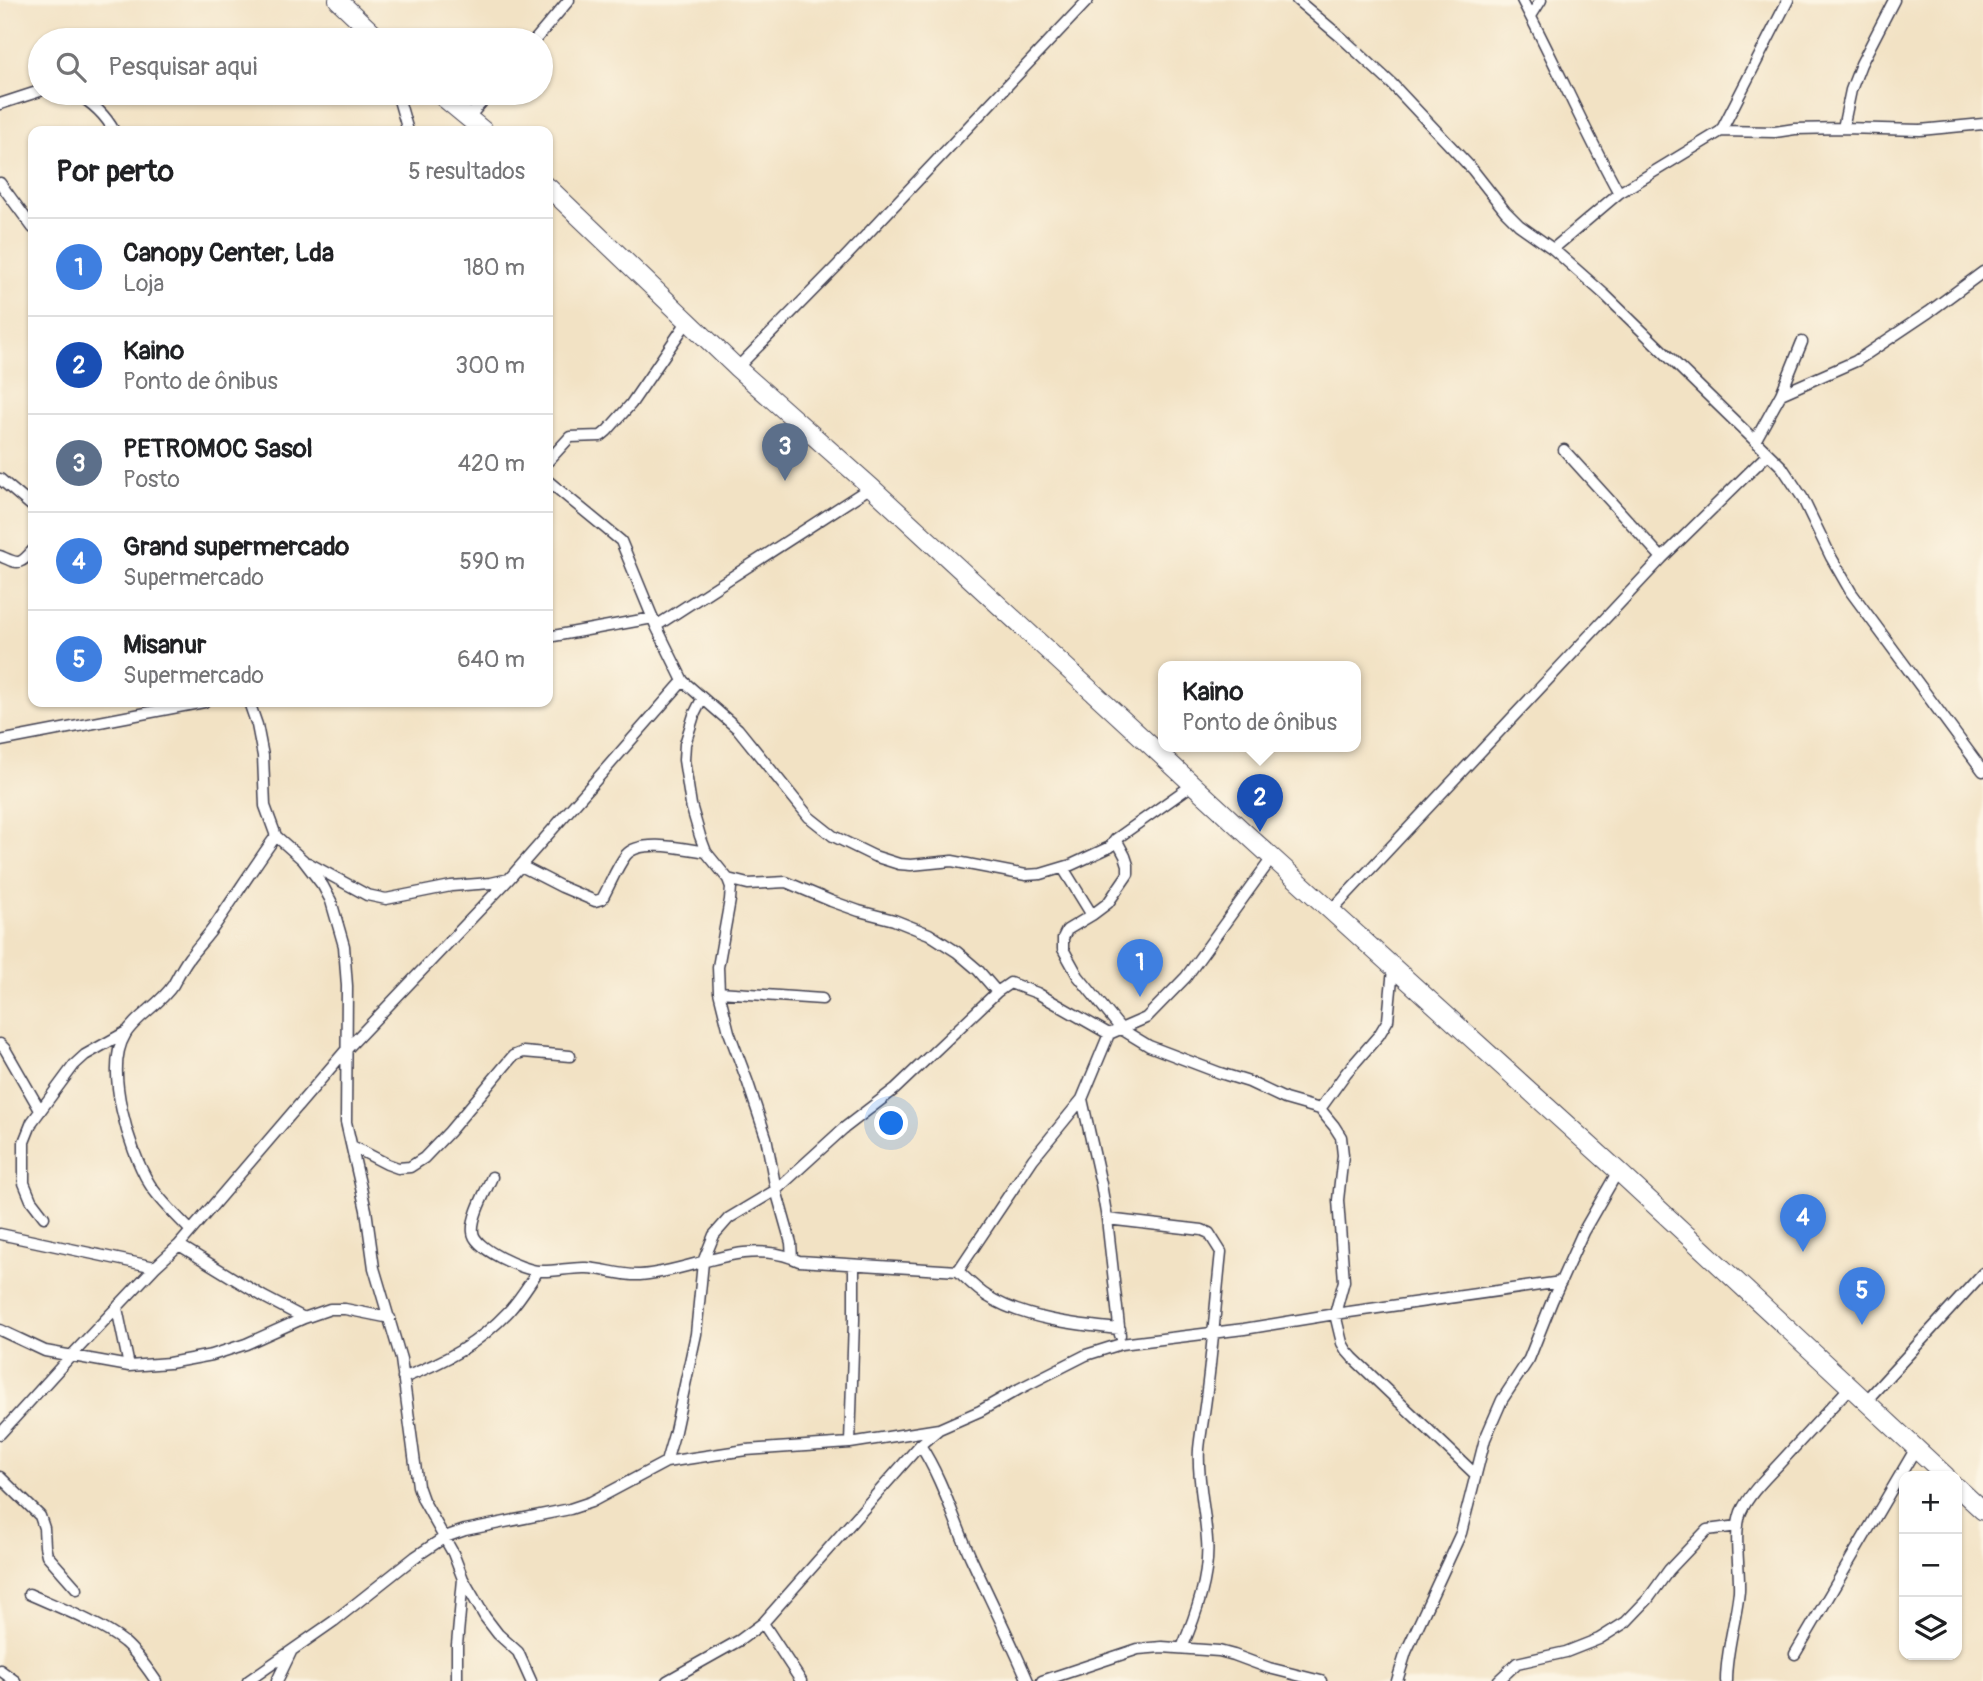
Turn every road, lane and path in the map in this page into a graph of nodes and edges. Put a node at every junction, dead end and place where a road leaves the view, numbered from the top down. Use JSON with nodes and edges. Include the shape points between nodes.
{"nodes":[{"id":1,"x":338,"y":0,"type":"edge"},
{"id":2,"x":569,"y":0,"type":"edge"},
{"id":3,"x":1088,"y":0,"type":"edge"},
{"id":4,"x":1297,"y":0,"type":"edge"},
{"id":5,"x":1522,"y":0,"type":"edge"},
{"id":6,"x":1541,"y":0,"type":"edge"},
{"id":7,"x":1788,"y":0,"type":"edge"},
{"id":8,"x":1894,"y":0,"type":"edge"},
{"id":9,"x":1531,"y":16,"type":"junction"},
{"id":10,"x":367,"y":28,"type":"edge"},
{"id":11,"x":545,"y":28,"type":"edge"},
{"id":12,"x":28,"y":95,"type":"edge"},
{"id":13,"x":0,"y":104,"type":"edge"},
{"id":14,"x":93,"y":105,"type":"edge"},
{"id":15,"x":400,"y":105,"type":"edge"},
{"id":16,"x":452,"y":105,"type":"edge"},
{"id":17,"x":479,"y":105,"type":"edge"},
{"id":18,"x":468,"y":118,"type":"junction"},
{"id":19,"x":1983,"y":124,"type":"edge"},
{"id":20,"x":111,"y":126,"type":"edge"},
{"id":21,"x":407,"y":126,"type":"edge"},
{"id":22,"x":478,"y":126,"type":"edge"},
{"id":23,"x":1843,"y":128,"type":"junction"},
{"id":24,"x":1721,"y":131,"type":"junction"},
{"id":25,"x":0,"y":183,"type":"edge"},
{"id":26,"x":553,"y":192,"type":"edge"},
{"id":27,"x":1619,"y":193,"type":"junction"},
{"id":28,"x":28,"y":221,"type":"edge"},
{"id":29,"x":1553,"y":249,"type":"junction"},
{"id":30,"x":1983,"y":272,"type":"edge"},
{"id":31,"x":687,"y":322,"type":"junction"},
{"id":32,"x":1802,"y":342,"type":"dead end"},
{"id":33,"x":737,"y":368,"type":"junction"},
{"id":34,"x":1781,"y":394,"type":"junction"},
{"id":35,"x":1755,"y":441,"type":"junction"},
{"id":36,"x":1564,"y":450,"type":"dead end"},
{"id":37,"x":1768,"y":454,"type":"junction"},
{"id":38,"x":553,"y":455,"type":"edge"},
{"id":39,"x":0,"y":479,"type":"edge"},
{"id":40,"x":553,"y":485,"type":"edge"},
{"id":41,"x":871,"y":487,"type":"junction"},
{"id":42,"x":28,"y":503,"type":"edge"},
{"id":43,"x":0,"y":556,"type":"edge"},
{"id":44,"x":28,"y":556,"type":"edge"},
{"id":45,"x":1662,"y":558,"type":"junction"},
{"id":46,"x":655,"y":622,"type":"junction"},
{"id":47,"x":553,"y":636,"type":"edge"},
{"id":48,"x":683,"y":681,"type":"junction"},
{"id":49,"x":702,"y":699,"type":"junction"},
{"id":50,"x":178,"y":707,"type":"edge"},
{"id":51,"x":250,"y":707,"type":"edge"},
{"id":52,"x":0,"y":741,"type":"edge"},
{"id":53,"x":1983,"y":771,"type":"edge"},
{"id":54,"x":1192,"y":785,"type":"junction"},
{"id":55,"x":276,"y":836,"type":"junction"},
{"id":56,"x":1116,"y":839,"type":"junction"},
{"id":57,"x":706,"y":852,"type":"junction"},
{"id":58,"x":1272,"y":858,"type":"junction"},
{"id":59,"x":303,"y":860,"type":"junction"},
{"id":60,"x":521,"y":866,"type":"junction"},
{"id":61,"x":1063,"y":868,"type":"junction"},
{"id":62,"x":509,"y":879,"type":"junction"},
{"id":63,"x":728,"y":879,"type":"junction"},
{"id":64,"x":1330,"y":912,"type":"junction"},
{"id":65,"x":1092,"y":915,"type":"junction"},
{"id":66,"x":1394,"y":969,"type":"junction"},
{"id":67,"x":719,"y":992,"type":"junction"},
{"id":68,"x":997,"y":992,"type":"junction"},
{"id":69,"x":822,"y":999,"type":"dead end"},
{"id":70,"x":1121,"y":1028,"type":"junction"},
{"id":71,"x":126,"y":1032,"type":"junction"},
{"id":72,"x":1109,"y":1034,"type":"junction"},
{"id":73,"x":0,"y":1044,"type":"edge"},
{"id":74,"x":346,"y":1050,"type":"junction"},
{"id":75,"x":570,"y":1056,"type":"dead end"},
{"id":76,"x":1082,"y":1099,"type":"junction"},
{"id":77,"x":1320,"y":1109,"type":"junction"},
{"id":78,"x":40,"y":1110,"type":"junction"},
{"id":79,"x":352,"y":1146,"type":"junction"},
{"id":80,"x":1618,"y":1171,"type":"junction"},
{"id":81,"x":492,"y":1177,"type":"dead end"},
{"id":82,"x":776,"y":1190,"type":"junction"},
{"id":83,"x":44,"y":1217,"type":"dead end"},
{"id":84,"x":1107,"y":1219,"type":"junction"},
{"id":85,"x":191,"y":1231,"type":"junction"},
{"id":86,"x":0,"y":1234,"type":"edge"},
{"id":87,"x":179,"y":1245,"type":"junction"},
{"id":88,"x":792,"y":1258,"type":"junction"},
{"id":89,"x":703,"y":1262,"type":"junction"},
{"id":90,"x":854,"y":1266,"type":"junction"},
{"id":91,"x":155,"y":1267,"type":"junction"},
{"id":92,"x":957,"y":1270,"type":"junction"},
{"id":93,"x":538,"y":1271,"type":"junction"},
{"id":94,"x":1983,"y":1273,"type":"edge"},
{"id":95,"x":1561,"y":1282,"type":"junction"},
{"id":96,"x":117,"y":1308,"type":"junction"},
{"id":97,"x":1335,"y":1314,"type":"junction"},
{"id":98,"x":304,"y":1318,"type":"junction"},
{"id":99,"x":390,"y":1318,"type":"junction"},
{"id":100,"x":1120,"y":1329,"type":"junction"},
{"id":101,"x":0,"y":1330,"type":"edge"},
{"id":102,"x":1213,"y":1332,"type":"junction"},
{"id":103,"x":1121,"y":1344,"type":"junction"},
{"id":104,"x":70,"y":1357,"type":"junction"},
{"id":105,"x":129,"y":1366,"type":"junction"},
{"id":106,"x":403,"y":1378,"type":"junction"},
{"id":107,"x":1850,"y":1387,"type":"junction"},
{"id":108,"x":1866,"y":1402,"type":"junction"},
{"id":109,"x":939,"y":1429,"type":"junction"},
{"id":110,"x":0,"y":1434,"type":"edge"},
{"id":111,"x":850,"y":1443,"type":"junction"},
{"id":112,"x":920,"y":1446,"type":"junction"},
{"id":113,"x":1916,"y":1448,"type":"junction"},
{"id":114,"x":666,"y":1462,"type":"junction"},
{"id":115,"x":1941,"y":1471,"type":"edge"},
{"id":116,"x":1476,"y":1475,"type":"junction"},
{"id":117,"x":0,"y":1477,"type":"edge"},
{"id":118,"x":1962,"y":1492,"type":"edge"},
{"id":119,"x":1983,"y":1511,"type":"edge"},
{"id":120,"x":1738,"y":1526,"type":"junction"},
{"id":121,"x":445,"y":1537,"type":"junction"},
{"id":122,"x":463,"y":1579,"type":"junction"},
{"id":123,"x":77,"y":1589,"type":"dead end"},
{"id":124,"x":29,"y":1594,"type":"dead end"},
{"id":125,"x":763,"y":1623,"type":"junction"},
{"id":126,"x":1182,"y":1648,"type":"junction"},
{"id":127,"x":292,"y":1650,"type":"junction"},
{"id":128,"x":1795,"y":1654,"type":"dead end"},
{"id":129,"x":0,"y":1670,"type":"edge"},
{"id":130,"x":15,"y":1681,"type":"edge"},
{"id":131,"x":156,"y":1681,"type":"edge"},
{"id":132,"x":247,"y":1681,"type":"edge"},
{"id":133,"x":277,"y":1681,"type":"edge"},
{"id":134,"x":457,"y":1681,"type":"edge"},
{"id":135,"x":531,"y":1681,"type":"edge"},
{"id":136,"x":667,"y":1681,"type":"edge"},
{"id":137,"x":801,"y":1681,"type":"edge"},
{"id":138,"x":1028,"y":1681,"type":"edge"},
{"id":139,"x":1042,"y":1681,"type":"edge"},
{"id":140,"x":1321,"y":1681,"type":"edge"},
{"id":141,"x":1397,"y":1681,"type":"edge"},
{"id":142,"x":1498,"y":1681,"type":"edge"},
{"id":143,"x":1726,"y":1681,"type":"edge"}],
"edges":[{"from":1,"to":10,"type":"main road"},
{"from":2,"to":11,"type":"street"},
{"from":3,"to":33,"type":"street"},
{"from":4,"to":29,"type":"street","via":[[1392,84],[1519,225]]},
{"from":5,"to":9,"type":"street"},
{"from":6,"to":9,"type":"street"},
{"from":7,"to":24,"type":"street"},
{"from":8,"to":23,"type":"street","via":[[1861,64]]},
{"from":9,"to":27,"type":"street"},
{"from":12,"to":13,"type":"street"},
{"from":14,"to":20,"type":"street"},
{"from":15,"to":21,"type":"street"},
{"from":16,"to":18,"type":"main road"},
{"from":17,"to":18,"type":"street"},
{"from":18,"to":22,"type":"main road"},
{"from":19,"to":23,"type":"street","via":[[1920,130]]},
{"from":23,"to":24,"type":"street"},
{"from":24,"to":27,"type":"street"},
{"from":25,"to":28,"type":"street"},
{"from":26,"to":31,"type":"main road"},
{"from":27,"to":29,"type":"street"},
{"from":29,"to":35,"type":"street"},
{"from":30,"to":34,"type":"street","via":[[1857,361]]},
{"from":31,"to":33,"type":"main road"},
{"from":31,"to":38,"type":"street","via":[[607,431],[601,436],[570,437]]},
{"from":32,"to":34,"type":"street"},
{"from":33,"to":41,"type":"main road"},
{"from":34,"to":35,"type":"street"},
{"from":35,"to":37,"type":"street"},
{"from":36,"to":45,"type":"street"},
{"from":37,"to":45,"type":"street"},
{"from":37,"to":53,"type":"street","via":[[1802,497],[1851,592]]},
{"from":39,"to":42,"type":"street"},
{"from":40,"to":46,"type":"street","via":[[621,541]]},
{"from":41,"to":46,"type":"street"},
{"from":41,"to":54,"type":"main road"},
{"from":43,"to":44,"type":"street","via":[[18,563]]},
{"from":45,"to":64,"type":"street"},
{"from":46,"to":47,"type":"street"},
{"from":46,"to":48,"type":"street"},
{"from":48,"to":49,"type":"street"},
{"from":48,"to":60,"type":"street"},
{"from":49,"to":57,"type":"street","via":[[685,744],[684,760],[691,806]]},
{"from":49,"to":61,"type":"street","via":[[737,729],[809,817],[833,836],[874,856],[899,864],[952,861],[1026,875]]},
{"from":50,"to":52,"type":"street"},
{"from":51,"to":55,"type":"street","via":[[263,756],[265,806]]},
{"from":54,"to":56,"type":"street"},
{"from":54,"to":58,"type":"main road"},
{"from":55,"to":59,"type":"street"},
{"from":55,"to":71,"type":"street","via":[[171,987]]},
{"from":56,"to":61,"type":"street","via":[[1110,847]]},
{"from":56,"to":65,"type":"street","via":[[1128,874],[1108,903]]},
{"from":57,"to":60,"type":"street","via":[[644,845],[632,849],[602,899],[595,901]]},
{"from":57,"to":63,"type":"street"},
{"from":58,"to":64,"type":"main road"},
{"from":58,"to":70,"type":"street","via":[[1186,977],[1146,1018]]},
{"from":59,"to":62,"type":"street","via":[[366,895],[386,899]]},
{"from":59,"to":74,"type":"street","via":[[331,901],[344,946]]},
{"from":60,"to":62,"type":"street"},
{"from":61,"to":65,"type":"street"},
{"from":62,"to":74,"type":"street"},
{"from":63,"to":67,"type":"street","via":[[730,900],[718,967]]},
{"from":63,"to":68,"type":"street","via":[[748,884],[786,882],[929,934],[957,951]]},
{"from":64,"to":66,"type":"main road"},
{"from":65,"to":70,"type":"street","via":[[1067,930],[1063,949],[1078,976]]},
{"from":66,"to":77,"type":"street","via":[[1388,1020]]},
{"from":66,"to":80,"type":"main road"},
{"from":67,"to":69,"type":"street"},
{"from":67,"to":82,"type":"street","via":[[765,1137]]},
{"from":68,"to":72,"type":"street","via":[[1010,982]]},
{"from":68,"to":82,"type":"street"},
{"from":70,"to":72,"type":"street"},
{"from":70,"to":77,"type":"street","via":[[1149,1046]]},
{"from":71,"to":78,"type":"street","via":[[85,1055]]},
{"from":71,"to":85,"type":"street","via":[[116,1084],[130,1136],[150,1184]]},
{"from":72,"to":76,"type":"street"},
{"from":73,"to":78,"type":"street"},
{"from":74,"to":79,"type":"street","via":[[346,1122]]},
{"from":74,"to":85,"type":"street"},
{"from":75,"to":79,"type":"street","via":[[523,1052],[513,1056],[449,1132],[410,1167],[398,1168]]},
{"from":76,"to":84,"type":"street"},
{"from":76,"to":92,"type":"street","via":[[1033,1159]]},
{"from":77,"to":97,"type":"street","via":[[1334,1126],[1343,1155],[1338,1200],[1344,1281]]},
{"from":78,"to":83,"type":"street","via":[[24,1142],[23,1162],[24,1183]]},
{"from":79,"to":99,"type":"street","via":[[374,1268]]},
{"from":80,"to":95,"type":"street"},
{"from":80,"to":107,"type":"main road"},
{"from":81,"to":93,"type":"street","via":[[473,1235],[479,1245]]},
{"from":82,"to":88,"type":"street"},
{"from":82,"to":89,"type":"street","via":[[729,1218],[714,1235]]},
{"from":84,"to":100,"type":"street"},
{"from":84,"to":102,"type":"street","via":[[1209,1233],[1221,1252]]},
{"from":85,"to":87,"type":"street"},
{"from":86,"to":91,"type":"street"},
{"from":87,"to":91,"type":"street"},
{"from":87,"to":98,"type":"street"},
{"from":88,"to":89,"type":"street","via":[[747,1252]]},
{"from":88,"to":90,"type":"street"},
{"from":89,"to":93,"type":"street","via":[[641,1275],[586,1268]]},
{"from":89,"to":114,"type":"street","via":[[696,1334]]},
{"from":90,"to":92,"type":"street"},
{"from":90,"to":111,"type":"street"},
{"from":91,"to":96,"type":"street"},
{"from":92,"to":100,"type":"street","via":[[1006,1306]]},
{"from":93,"to":106,"type":"street","via":[[510,1310],[474,1343],[442,1363]]},
{"from":94,"to":108,"type":"street"},
{"from":95,"to":97,"type":"street"},
{"from":95,"to":116,"type":"street","via":[[1529,1359],[1502,1400]]},
{"from":96,"to":104,"type":"street"},
{"from":96,"to":105,"type":"street"},
{"from":97,"to":102,"type":"street"},
{"from":97,"to":116,"type":"street","via":[[1346,1350]]},
{"from":98,"to":99,"type":"street","via":[[345,1309]]},
{"from":98,"to":105,"type":"street","via":[[212,1355]]},
{"from":99,"to":106,"type":"street"},
{"from":100,"to":103,"type":"street"},
{"from":101,"to":104,"type":"street"},
{"from":102,"to":103,"type":"street"},
{"from":102,"to":126,"type":"street","via":[[1199,1448],[1208,1559]]},
{"from":103,"to":109,"type":"street","via":[[1086,1355]]},
{"from":104,"to":105,"type":"street"},
{"from":104,"to":110,"type":"street"},
{"from":106,"to":121,"type":"street","via":[[418,1486]]},
{"from":107,"to":108,"type":"main road"},
{"from":107,"to":120,"type":"street","via":[[1752,1494]]},
{"from":108,"to":113,"type":"main road"},
{"from":109,"to":111,"type":"street"},
{"from":109,"to":112,"type":"street"},
{"from":111,"to":114,"type":"street","via":[[746,1450]]},
{"from":112,"to":125,"type":"street"},
{"from":112,"to":138,"type":"street"},
{"from":113,"to":115,"type":"main road"},
{"from":113,"to":128,"type":"street"},
{"from":114,"to":121,"type":"street","via":[[591,1502]]},
{"from":116,"to":141,"type":"street","via":[[1461,1533]]},
{"from":117,"to":123,"type":"street","via":[[40,1517],[47,1555]]},
{"from":118,"to":119,"type":"main road"},
{"from":120,"to":142,"type":"street","via":[[1707,1530],[1626,1622],[1577,1648],[1517,1663]]},
{"from":120,"to":143,"type":"street","via":[[1738,1594]]},
{"from":121,"to":122,"type":"street"},
{"from":121,"to":127,"type":"street"},
{"from":122,"to":134,"type":"street"},
{"from":122,"to":135,"type":"street","via":[[491,1625],[518,1652]]},
{"from":124,"to":131,"type":"street","via":[[124,1642]]},
{"from":125,"to":136,"type":"street"},
{"from":125,"to":137,"type":"street"},
{"from":126,"to":139,"type":"street","via":[[1138,1649]]},
{"from":126,"to":140,"type":"street","via":[[1219,1651]]},
{"from":127,"to":132,"type":"street"},
{"from":127,"to":133,"type":"street"},
{"from":129,"to":130,"type":"street"}]}
